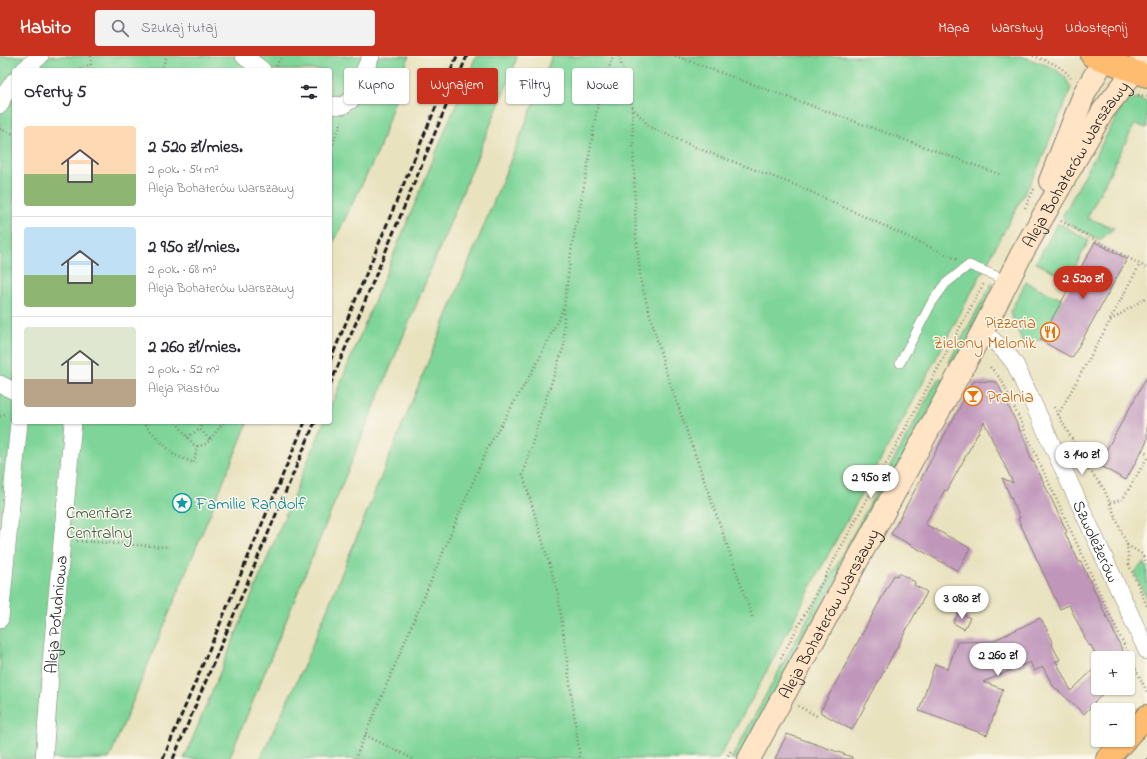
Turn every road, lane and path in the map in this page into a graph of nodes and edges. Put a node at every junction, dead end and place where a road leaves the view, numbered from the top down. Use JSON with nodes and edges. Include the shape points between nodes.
{"nodes":[{"id":1,"x":40,"y":56,"type":"edge"},
{"id":2,"x":91,"y":56,"type":"edge"},
{"id":3,"x":167,"y":56,"type":"edge"},
{"id":4,"x":244,"y":56,"type":"edge"},
{"id":5,"x":282,"y":56,"type":"edge"},
{"id":6,"x":371,"y":56,"type":"edge"},
{"id":7,"x":614,"y":56,"type":"edge"},
{"id":8,"x":619,"y":56,"type":"edge"},
{"id":9,"x":675,"y":56,"type":"edge"},
{"id":10,"x":1033,"y":56,"type":"edge"},
{"id":11,"x":1100,"y":57,"type":"edge"},
{"id":12,"x":91,"y":64,"type":"junction"},
{"id":13,"x":1054,"y":64,"type":"dead end"},
{"id":14,"x":26,"y":68,"type":"edge"},
{"id":15,"x":81,"y":68,"type":"edge"},
{"id":16,"x":91,"y":68,"type":"edge"},
{"id":17,"x":162,"y":68,"type":"edge"},
{"id":18,"x":259,"y":68,"type":"edge"},
{"id":19,"x":275,"y":68,"type":"edge"},
{"id":20,"x":366,"y":68,"type":"edge"},
{"id":21,"x":1143,"y":68,"type":"edge"},
{"id":22,"x":12,"y":84,"type":"edge"},
{"id":23,"x":345,"y":104,"type":"edge"},
{"id":24,"x":349,"y":104,"type":"edge"},
{"id":25,"x":332,"y":105,"type":"edge"},
{"id":26,"x":0,"y":106,"type":"edge"},
{"id":27,"x":632,"y":106,"type":"junction"},
{"id":28,"x":0,"y":129,"type":"edge"},
{"id":29,"x":12,"y":133,"type":"edge"},
{"id":30,"x":332,"y":146,"type":"edge"},
{"id":31,"x":999,"y":174,"type":"dead end"},
{"id":32,"x":1036,"y":186,"type":"dead end"},
{"id":33,"x":1022,"y":214,"type":"dead end"},
{"id":34,"x":1057,"y":219,"type":"dead end"},
{"id":35,"x":1021,"y":255,"type":"junction"},
{"id":36,"x":1140,"y":264,"type":"junction"},
{"id":37,"x":969,"y":265,"type":"junction"},
{"id":38,"x":1147,"y":268,"type":"edge"},
{"id":39,"x":998,"y":279,"type":"junction"},
{"id":40,"x":1147,"y":297,"type":"edge"},
{"id":41,"x":564,"y":307,"type":"junction"},
{"id":42,"x":1110,"y":321,"type":"junction"},
{"id":43,"x":982,"y":332,"type":"junction"},
{"id":44,"x":900,"y":363,"type":"dead end"},
{"id":45,"x":990,"y":367,"type":"dead end"},
{"id":46,"x":0,"y":384,"type":"edge"},
{"id":47,"x":12,"y":390,"type":"edge"},
{"id":48,"x":1052,"y":404,"type":"dead end"},
{"id":49,"x":1058,"y":415,"type":"junction"},
{"id":50,"x":19,"y":424,"type":"edge"},
{"id":51,"x":73,"y":424,"type":"edge"},
{"id":52,"x":144,"y":424,"type":"edge"},
{"id":53,"x":177,"y":424,"type":"edge"},
{"id":54,"x":201,"y":424,"type":"edge"},
{"id":55,"x":222,"y":424,"type":"edge"},
{"id":56,"x":200,"y":429,"type":"junction"},
{"id":57,"x":187,"y":437,"type":"junction"},
{"id":58,"x":210,"y":440,"type":"junction"},
{"id":59,"x":197,"y":446,"type":"junction"},
{"id":60,"x":1142,"y":450,"type":"dead end"},
{"id":61,"x":1147,"y":453,"type":"edge"},
{"id":62,"x":1147,"y":458,"type":"edge"},
{"id":63,"x":1110,"y":503,"type":"junction"},
{"id":64,"x":62,"y":540,"type":"junction"},
{"id":65,"x":1127,"y":545,"type":"junction"},
{"id":66,"x":169,"y":547,"type":"dead end"},
{"id":67,"x":1147,"y":564,"type":"edge"},
{"id":68,"x":1147,"y":606,"type":"edge"},
{"id":69,"x":0,"y":619,"type":"edge"},
{"id":70,"x":753,"y":619,"type":"dead end"},
{"id":71,"x":1147,"y":651,"type":"edge"},
{"id":72,"x":779,"y":662,"type":"dead end"},
{"id":73,"x":1147,"y":692,"type":"edge"},
{"id":74,"x":794,"y":704,"type":"dead end"},
{"id":75,"x":817,"y":716,"type":"dead end"},
{"id":76,"x":1147,"y":716,"type":"edge"},
{"id":77,"x":1135,"y":729,"type":"edge"},
{"id":78,"x":365,"y":735,"type":"junction"},
{"id":79,"x":1118,"y":747,"type":"edge"},
{"id":80,"x":741,"y":752,"type":"edge"},
{"id":81,"x":44,"y":759,"type":"edge"},
{"id":82,"x":355,"y":759,"type":"edge"},
{"id":83,"x":413,"y":759,"type":"edge"},
{"id":84,"x":580,"y":759,"type":"edge"},
{"id":85,"x":726,"y":759,"type":"edge"},
{"id":86,"x":1107,"y":759,"type":"edge"}],
"edges":[{"from":1,"to":14,"type":"street"},
{"from":2,"to":12,"type":"path"},
{"from":3,"to":17,"type":"path"},
{"from":4,"to":18,"type":"street"},
{"from":5,"to":19,"type":"path"},
{"from":6,"to":20,"type":"street"},
{"from":7,"to":41,"type":"path","via":[[599,97],[572,245]]},
{"from":8,"to":27,"type":"path"},
{"from":9,"to":31,"type":"path"},
{"from":10,"to":13,"type":"path"},
{"from":11,"to":21,"type":"main road"},
{"from":11,"to":35,"type":"street","name":"Aleja Bohaterów Warszawy"},
{"from":12,"to":15,"type":"path"},
{"from":12,"to":16,"type":"path"},
{"from":21,"to":35,"type":"street","name":"Aleja Bohaterów Warszawy","via":[[1115,94],[1103,111]]},
{"from":22,"to":26,"type":"street"},
{"from":23,"to":25,"type":"street"},
{"from":24,"to":30,"type":"path"},
{"from":27,"to":37,"type":"path","via":[[650,127],[697,148],[798,186]]},
{"from":27,"to":70,"type":"path","via":[[636,236],[641,282],[665,369]]},
{"from":28,"to":29,"type":"path"},
{"from":32,"to":33,"type":"path"},
{"from":34,"to":36,"type":"path"},
{"from":35,"to":39,"type":"street","name":"Aleja Bohaterów Warszawy"},
{"from":36,"to":38,"type":"path"},
{"from":36,"to":42,"type":"path"},
{"from":37,"to":39,"type":"lane"},
{"from":37,"to":44,"type":"lane","via":[[945,284],[932,302]]},
{"from":39,"to":43,"type":"street","name":"Aleja Bohaterów Warszawy"},
{"from":39,"to":72,"type":"path"},
{"from":40,"to":42,"type":"path"},
{"from":41,"to":78,"type":"path","via":[[537,363],[487,449]]},
{"from":41,"to":84,"type":"path","via":[[564,346],[523,475],[558,593]]},
{"from":42,"to":49,"type":"path"},
{"from":43,"to":71,"type":"street","name":"Szwoleżerów","via":[[997,342],[1015,364]]},
{"from":43,"to":80,"type":"street","name":"Aleja Bohaterów Warszawy"},
{"from":45,"to":73,"type":"path","via":[[1001,379]]},
{"from":46,"to":47,"type":"street"},
{"from":48,"to":49,"type":"path"},
{"from":49,"to":63,"type":"path"},
{"from":50,"to":69,"type":"street"},
{"from":51,"to":64,"type":"street","name":"Aleja Południowa"},
{"from":52,"to":59,"type":"path","via":[[174,456],[194,463]]},
{"from":53,"to":57,"type":"path"},
{"from":54,"to":56,"type":"path"},
{"from":55,"to":58,"type":"path"},
{"from":56,"to":57,"type":"path"},
{"from":56,"to":58,"type":"path"},
{"from":57,"to":59,"type":"path"},
{"from":58,"to":59,"type":"path","via":[[204,445]]},
{"from":60,"to":61,"type":"path"},
{"from":62,"to":63,"type":"path","via":[[1123,499]]},
{"from":63,"to":65,"type":"path"},
{"from":64,"to":66,"type":"path"},
{"from":64,"to":81,"type":"street","name":"Aleja Południowa"},
{"from":65,"to":67,"type":"path","via":[[1142,554]]},
{"from":65,"to":68,"type":"path","via":[[1129,565]]},
{"from":74,"to":75,"type":"path"},
{"from":76,"to":77,"type":"main road"},
{"from":78,"to":82,"type":"path"},
{"from":78,"to":83,"type":"path"},
{"from":79,"to":86,"type":"main road"},
{"from":80,"to":85,"type":"path"}]}
